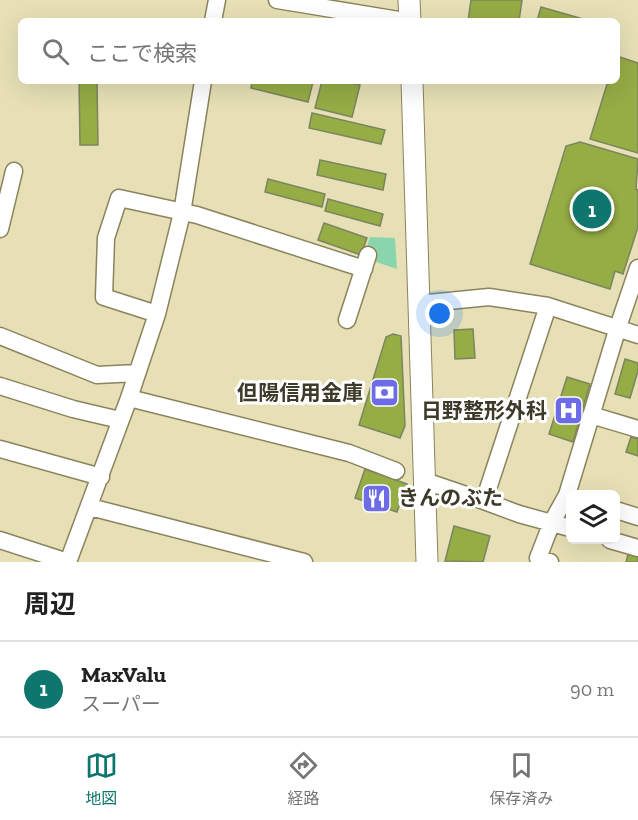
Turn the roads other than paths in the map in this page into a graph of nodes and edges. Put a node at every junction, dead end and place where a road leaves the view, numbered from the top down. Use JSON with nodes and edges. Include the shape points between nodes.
{"nodes":[{"id":1,"x":217,"y":0,"type":"edge"},
{"id":2,"x":277,"y":0,"type":"edge"},
{"id":3,"x":409,"y":0,"type":"edge"},
{"id":4,"x":350,"y":6,"type":"edge"},
{"id":5,"x":214,"y":18,"type":"edge"},
{"id":6,"x":394,"y":18,"type":"edge"},
{"id":7,"x":410,"y":18,"type":"edge"},
{"id":8,"x":203,"y":84,"type":"edge"},
{"id":9,"x":412,"y":84,"type":"edge"},
{"id":10,"x":14,"y":171,"type":"dead end"},
{"id":11,"x":182,"y":213,"type":"junction"},
{"id":12,"x":0,"y":229,"type":"edge"},
{"id":13,"x":638,"y":267,"type":"edge"},
{"id":14,"x":418,"y":304,"type":"junction"},
{"id":15,"x":548,"y":306,"type":"junction"},
{"id":16,"x":157,"y":314,"type":"junction"},
{"id":17,"x":346,"y":320,"type":"dead end"},
{"id":18,"x":618,"y":327,"type":"junction"},
{"id":19,"x":638,"y":335,"type":"edge"},
{"id":20,"x":0,"y":336,"type":"edge"},
{"id":21,"x":138,"y":373,"type":"junction"},
{"id":22,"x":0,"y":386,"type":"edge"},
{"id":23,"x":129,"y":398,"type":"junction"},
{"id":24,"x":591,"y":415,"type":"junction"},
{"id":25,"x":120,"y":420,"type":"junction"},
{"id":26,"x":638,"y":429,"type":"edge"},
{"id":27,"x":0,"y":449,"type":"edge"},
{"id":28,"x":396,"y":471,"type":"dead end"},
{"id":29,"x":101,"y":477,"type":"junction"},
{"id":30,"x":425,"y":481,"type":"junction"},
{"id":31,"x":570,"y":490,"type":"edge"},
{"id":32,"x":566,"y":500,"type":"edge"},
{"id":33,"x":484,"y":501,"type":"junction"},
{"id":34,"x":90,"y":507,"type":"junction"},
{"id":35,"x":620,"y":512,"type":"edge"},
{"id":36,"x":638,"y":517,"type":"edge"},
{"id":37,"x":552,"y":522,"type":"junction"},
{"id":38,"x":566,"y":527,"type":"edge"},
{"id":39,"x":0,"y":540,"type":"edge"},
{"id":40,"x":620,"y":543,"type":"edge"},
{"id":41,"x":638,"y":548,"type":"edge"},
{"id":42,"x":68,"y":562,"type":"edge"},
{"id":43,"x":304,"y":562,"type":"edge"},
{"id":44,"x":427,"y":562,"type":"edge"},
{"id":45,"x":546,"y":562,"type":"edge"}],
"edges":[{"from":1,"to":5,"type":"street"},
{"from":2,"to":4,"type":"street"},
{"from":3,"to":7,"type":"main road"},
{"from":4,"to":6,"type":"street"},
{"from":8,"to":11,"type":"street"},
{"from":9,"to":14,"type":"main road"},
{"from":10,"to":12,"type":"street"},
{"from":11,"to":16,"type":"street"},
{"from":11,"to":16,"type":"street","via":[[119,198],[106,238],[104,297]]},
{"from":11,"to":17,"type":"street","via":[[366,262]]},
{"from":13,"to":18,"type":"street"},
{"from":14,"to":15,"type":"street","via":[[489,297]]},
{"from":14,"to":30,"type":"main road"},
{"from":15,"to":18,"type":"street"},
{"from":15,"to":33,"type":"street"},
{"from":16,"to":21,"type":"street"},
{"from":18,"to":19,"type":"street"},
{"from":18,"to":24,"type":"street"},
{"from":20,"to":21,"type":"street","via":[[97,375]]},
{"from":21,"to":23,"type":"street"},
{"from":22,"to":25,"type":"street"},
{"from":23,"to":25,"type":"street"},
{"from":23,"to":28,"type":"street","via":[[349,453]]},
{"from":24,"to":26,"type":"street"},
{"from":24,"to":31,"type":"street"},
{"from":25,"to":29,"type":"street"},
{"from":27,"to":29,"type":"street"},
{"from":29,"to":34,"type":"street"},
{"from":30,"to":33,"type":"street"},
{"from":30,"to":44,"type":"main road"},
{"from":32,"to":37,"type":"street"},
{"from":33,"to":37,"type":"street"},
{"from":34,"to":42,"type":"street"},
{"from":34,"to":43,"type":"street"},
{"from":35,"to":36,"type":"street"},
{"from":37,"to":38,"type":"street"},
{"from":37,"to":45,"type":"street","via":[[537,558]]},
{"from":39,"to":42,"type":"street"},
{"from":40,"to":41,"type":"street"}]}
